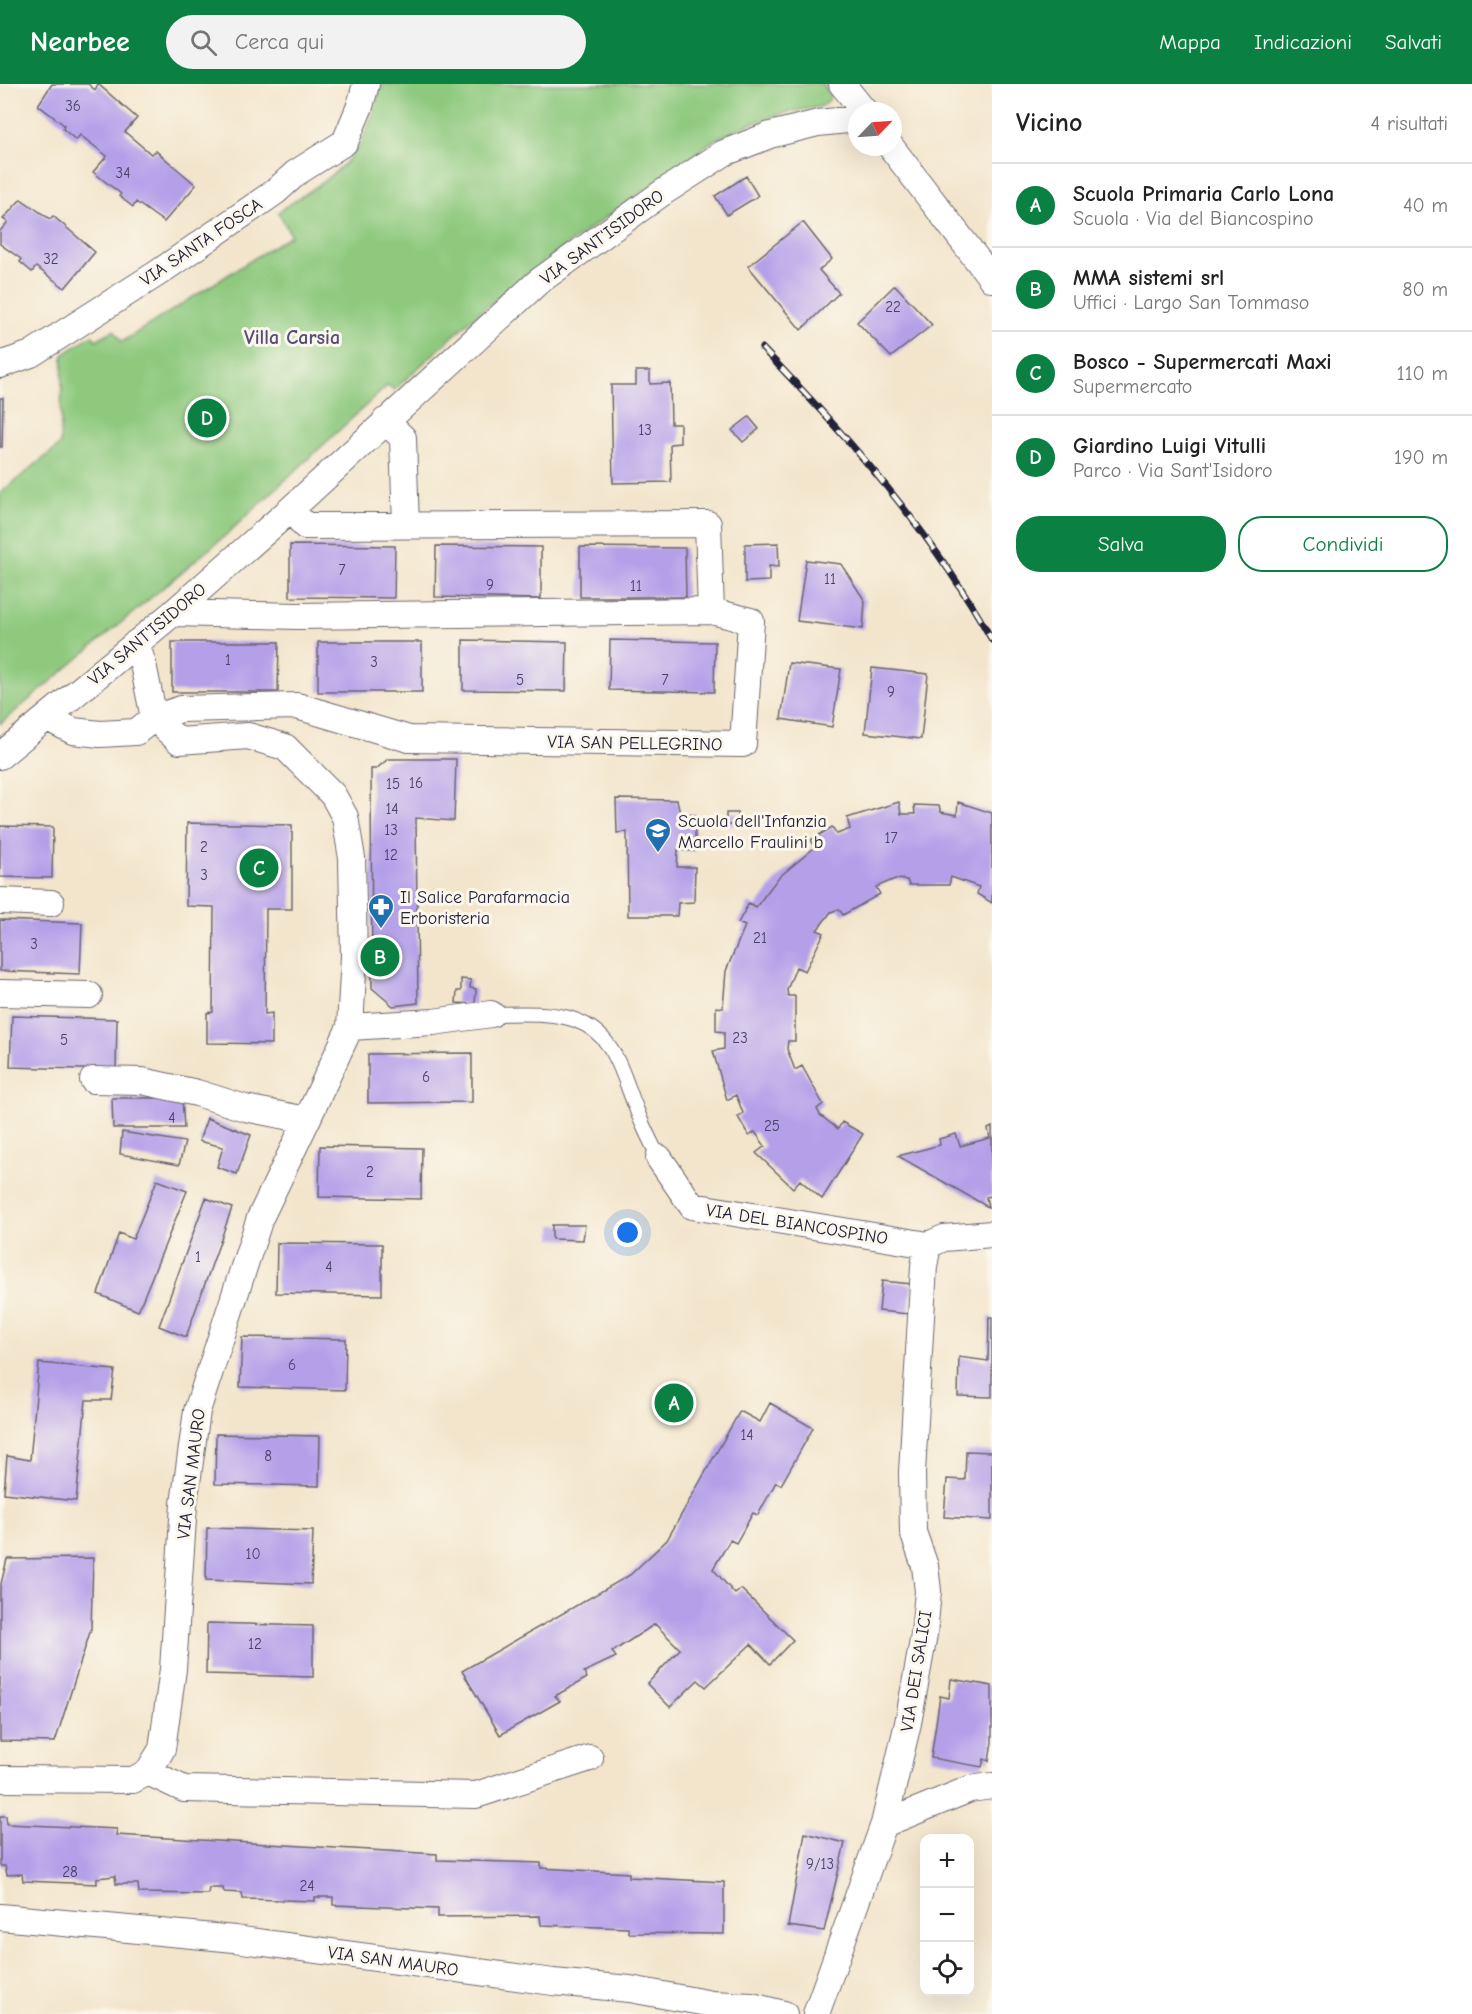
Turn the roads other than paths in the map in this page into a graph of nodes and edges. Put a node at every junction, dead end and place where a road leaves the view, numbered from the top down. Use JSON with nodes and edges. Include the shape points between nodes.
{"nodes":[{"id":1,"x":366,"y":84,"type":"edge"},
{"id":2,"x":842,"y":84,"type":"edge"},
{"id":3,"x":857,"y":102,"type":"edge"},
{"id":4,"x":848,"y":120,"type":"edge"},
{"id":5,"x":898,"y":156,"type":"edge"},
{"id":6,"x":992,"y":279,"type":"edge"},
{"id":7,"x":0,"y":365,"type":"edge"},
{"id":8,"x":385,"y":421,"type":"junction"},
{"id":9,"x":291,"y":509,"type":"junction"},
{"id":10,"x":405,"y":525,"type":"junction"},
{"id":11,"x":711,"y":612,"type":"junction"},
{"id":12,"x":173,"y":613,"type":"junction"},
{"id":13,"x":136,"y":643,"type":"junction"},
{"id":14,"x":48,"y":718,"type":"junction"},
{"id":15,"x":154,"y":718,"type":"junction"},
{"id":16,"x":0,"y":756,"type":"edge"},
{"id":17,"x":0,"y":901,"type":"edge"},
{"id":18,"x":51,"y":903,"type":"dead end"},
{"id":19,"x":0,"y":993,"type":"edge"},
{"id":20,"x":89,"y":995,"type":"dead end"},
{"id":21,"x":491,"y":1014,"type":"joint"},
{"id":22,"x":350,"y":1027,"type":"junction"},
{"id":23,"x":93,"y":1080,"type":"dead end"},
{"id":24,"x":307,"y":1120,"type":"junction"},
{"id":25,"x":659,"y":1158,"type":"joint"},
{"id":26,"x":992,"y":1234,"type":"edge"},
{"id":27,"x":928,"y":1245,"type":"junction"},
{"id":28,"x":590,"y":1758,"type":"dead end"},
{"id":29,"x":148,"y":1772,"type":"junction"},
{"id":30,"x":0,"y":1779,"type":"edge"},
{"id":31,"x":992,"y":1786,"type":"edge"},
{"id":32,"x":884,"y":1824,"type":"junction"},
{"id":33,"x":0,"y":1917,"type":"edge"},
{"id":34,"x":784,"y":2014,"type":"edge"},
{"id":35,"x":816,"y":2014,"type":"edge"}],
"edges":[{"from":1,"to":7,"type":"street","name":"VIA SANTA FOSCA","via":[[345,142],[158,273],[31,354]]},
{"from":2,"to":3,"type":"street"},
{"from":4,"to":8,"type":"street","name":"VIA SANT'ISIDORO","via":[[770,135],[724,153],[688,176],[538,282]]},
{"from":5,"to":6,"type":"street"},
{"from":8,"to":9,"type":"street","name":"VIA SANT'ISIDORO"},
{"from":8,"to":10,"type":"street","via":[[403,438]]},
{"from":9,"to":10,"type":"street","via":[[305,526]]},
{"from":9,"to":12,"type":"street","name":"VIA SANT'ISIDORO"},
{"from":10,"to":11,"type":"street","via":[[708,524]]},
{"from":11,"to":12,"type":"street","name":"VIA SAN PELLEGRINO","via":[[297,616]]},
{"from":11,"to":15,"type":"street","name":"VIA SAN PELLEGRINO","via":[[751,621],[743,744],[409,739],[297,706],[181,709]]},
{"from":12,"to":13,"type":"street","name":"VIA SANT'ISIDORO"},
{"from":13,"to":14,"type":"street","name":"VIA SANT'ISIDORO"},
{"from":13,"to":15,"type":"street"},
{"from":14,"to":15,"type":"street","via":[[74,731],[100,734],[136,732]]},
{"from":14,"to":16,"type":"street","name":"VIA SANT'ISIDORO"},
{"from":15,"to":22,"type":"street","via":[[179,741],[248,736],[285,747],[333,795],[345,817],[352,858],[354,956]]},
{"from":17,"to":18,"type":"street"},
{"from":19,"to":20,"type":"street"},
{"from":21,"to":22,"type":"street","name":"VIA DEL BIANCOSPINO"},
{"from":21,"to":25,"type":"lane","name":"VIA DEL BIANCOSPINO","via":[[574,1020],[602,1036],[619,1059]]},
{"from":22,"to":24,"type":"street","name":"VIA SAN MAURO"},
{"from":23,"to":24,"type":"street","via":[[142,1081]]},
{"from":24,"to":29,"type":"street","name":"VIA SAN MAURO","via":[[260,1218],[197,1411],[184,1504],[173,1669],[162,1749]]},
{"from":25,"to":27,"type":"street","name":"VIA DEL BIANCOSPINO","via":[[692,1206]]},
{"from":26,"to":27,"type":"street","name":"VIA DEL BIANCOSPINO","via":[[944,1238]]},
{"from":27,"to":32,"type":"street","name":"VIA DEI SALICI","via":[[912,1472],[913,1532],[925,1566],[928,1591],[908,1723]]},
{"from":28,"to":29,"type":"street","via":[[476,1795],[184,1789]]},
{"from":29,"to":30,"type":"street","via":[[133,1780]]},
{"from":31,"to":32,"type":"street","via":[[970,1790]]},
{"from":32,"to":35,"type":"street","name":"VIA DEI SALICI"},
{"from":33,"to":34,"type":"street","name":"VIA SAN MAURO","via":[[235,1939],[630,1989]]}]}
